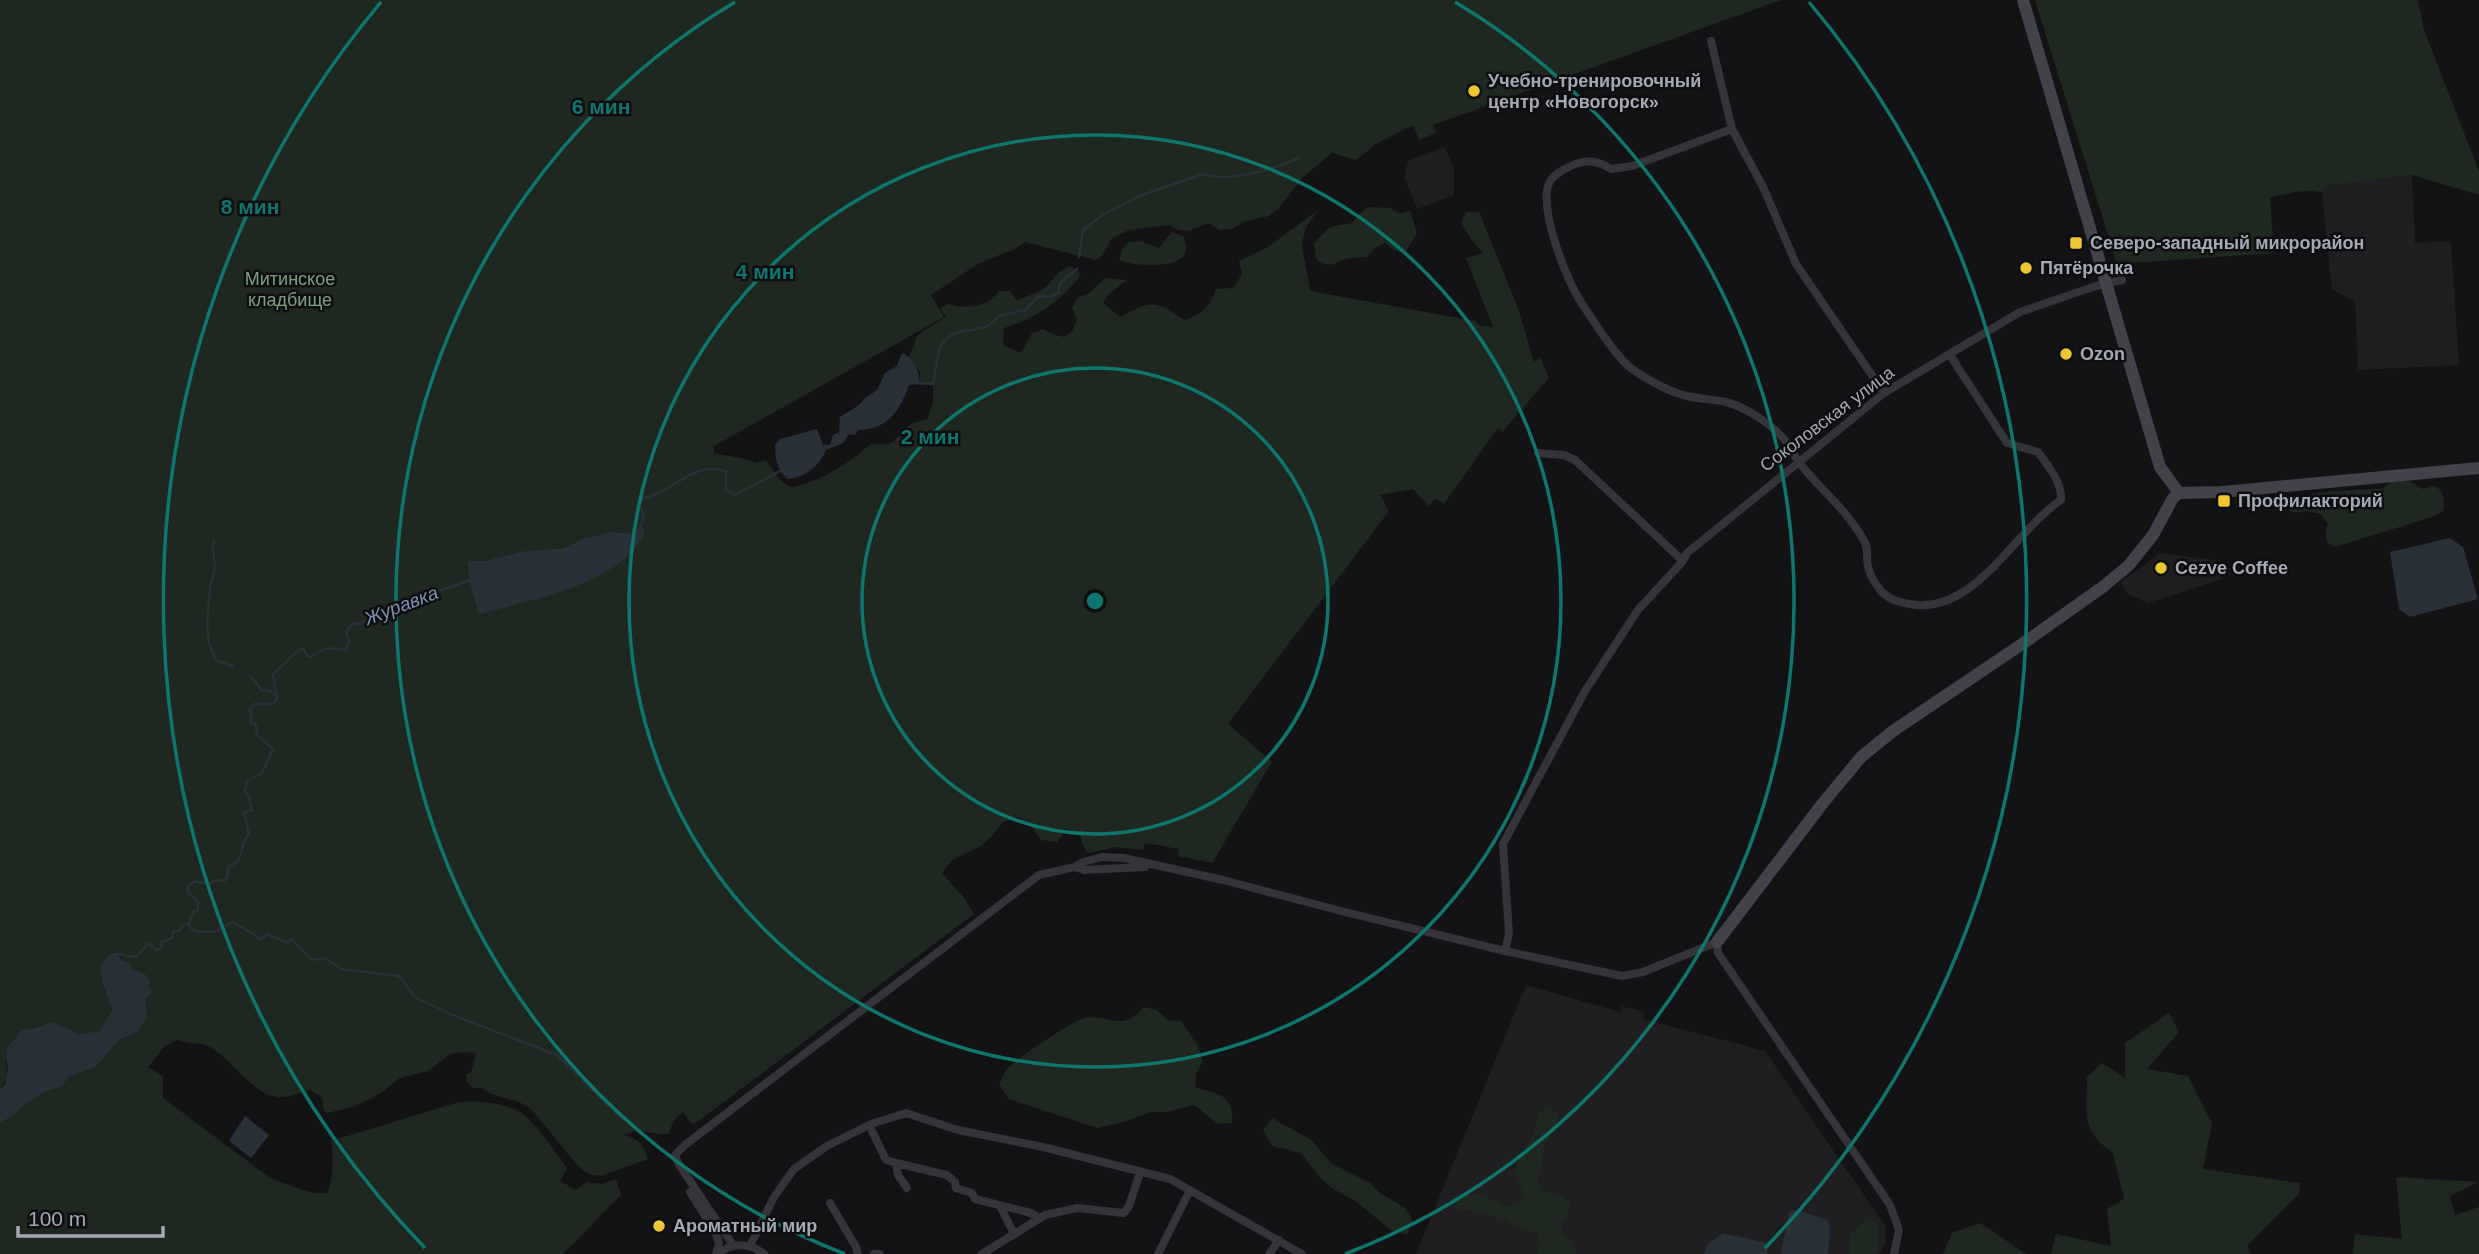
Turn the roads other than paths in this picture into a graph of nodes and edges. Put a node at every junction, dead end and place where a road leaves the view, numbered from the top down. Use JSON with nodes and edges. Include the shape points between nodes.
{"nodes":[{"id":1,"x":2023,"y":0,"type":"edge"},
{"id":2,"x":1710,"y":41,"type":"dead end"},
{"id":3,"x":1732,"y":129,"type":"junction"},
{"id":4,"x":2122,"y":280,"type":"dead end"},
{"id":5,"x":2106,"y":284,"type":"junction"},
{"id":6,"x":1950,"y":355,"type":"junction"},
{"id":7,"x":1884,"y":393,"type":"junction"},
{"id":8,"x":1538,"y":453,"type":"dead end"},
{"id":9,"x":1798,"y":461,"type":"junction"},
{"id":10,"x":2479,"y":468,"type":"edge"},
{"id":11,"x":2179,"y":493,"type":"junction"},
{"id":12,"x":1683,"y":561,"type":"junction"},
{"id":13,"x":1717,"y":942,"type":"junction"},
{"id":14,"x":1505,"y":951,"type":"junction"},
{"id":15,"x":872,"y":1131,"type":"dead end"},
{"id":16,"x":685,"y":1145,"type":"junction"},
{"id":17,"x":896,"y":1163,"type":"junction"},
{"id":18,"x":1140,"y":1173,"type":"junction"},
{"id":19,"x":907,"y":1188,"type":"dead end"},
{"id":20,"x":1190,"y":1190,"type":"junction"},
{"id":21,"x":830,"y":1203,"type":"dead end"},
{"id":22,"x":1000,"y":1206,"type":"junction"},
{"id":23,"x":1040,"y":1218,"type":"junction"},
{"id":24,"x":1014,"y":1234,"type":"junction"},
{"id":25,"x":1279,"y":1240,"type":"junction"},
{"id":26,"x":733,"y":1245,"type":"junction"},
{"id":27,"x":750,"y":1246,"type":"junction"},
{"id":28,"x":717,"y":1254,"type":"edge"},
{"id":29,"x":764,"y":1254,"type":"edge"},
{"id":30,"x":858,"y":1254,"type":"edge"},
{"id":31,"x":874,"y":1254,"type":"edge"},
{"id":32,"x":880,"y":1254,"type":"edge"},
{"id":33,"x":982,"y":1254,"type":"edge"},
{"id":34,"x":1158,"y":1254,"type":"edge"},
{"id":35,"x":1269,"y":1254,"type":"edge"},
{"id":36,"x":1302,"y":1254,"type":"edge"},
{"id":37,"x":1894,"y":1254,"type":"edge"}],
"edges":[{"from":1,"to":5,"type":"street"},
{"from":2,"to":3,"type":"street"},
{"from":3,"to":7,"type":"street","via":[[1796,264]]},
{"from":3,"to":9,"type":"street","via":[[1632,166],[1611,169],[1581,161],[1550,181],[1547,211],[1576,294],[1632,369],[1669,390],[1700,400],[1728,402],[1765,421],[1787,442]]},
{"from":4,"to":5,"type":"street","name":"Соколовская улица"},
{"from":5,"to":6,"type":"street","name":"Соколовская улица","via":[[2020,312]]},
{"from":5,"to":11,"type":"street","via":[[2160,467]]},
{"from":6,"to":7,"type":"street","name":"Соколовская улица"},
{"from":6,"to":9,"type":"street","via":[[2007,443],[2038,452],[2062,491],[2061,500],[1976,583],[1955,597],[1930,605],[1910,605],[1886,597],[1869,573],[1865,542]]},
{"from":7,"to":9,"type":"street","name":"Соколовская улица"},
{"from":8,"to":12,"type":"street","via":[[1576,460]]},
{"from":9,"to":12,"type":"street","name":"Соколовская улица"},
{"from":10,"to":11,"type":"street"},
{"from":11,"to":13,"type":"street","via":[[2145,547],[2112,579],[1861,757]]},
{"from":12,"to":14,"type":"street","name":"Соколовская улица","via":[[1638,610],[1585,691],[1503,844]]},
{"from":13,"to":14,"type":"street","via":[[1622,976]]},
{"from":13,"to":37,"type":"street","via":[[1718,953],[1890,1205],[1899,1230]]},
{"from":14,"to":16,"type":"street","via":[[1155,866],[1075,867],[1040,875]]},
{"from":15,"to":17,"type":"street","via":[[887,1160]]},
{"from":16,"to":26,"type":"street","via":[[675,1155],[677,1163]]},
{"from":16,"to":28,"type":"street","via":[[671,1151],[670,1158],[716,1234]]},
{"from":17,"to":19,"type":"street"},
{"from":17,"to":22,"type":"street","via":[[947,1175],[956,1188]]},
{"from":18,"to":20,"type":"street","via":[[1170,1179]]},
{"from":18,"to":23,"type":"street","via":[[1124,1213],[1077,1208]]},
{"from":18,"to":27,"type":"street","via":[[958,1130],[906,1113],[827,1146],[794,1169]]},
{"from":20,"to":25,"type":"street"},
{"from":20,"to":34,"type":"street"},
{"from":21,"to":30,"type":"street"},
{"from":22,"to":23,"type":"street"},
{"from":22,"to":24,"type":"street"},
{"from":23,"to":24,"type":"street"},
{"from":24,"to":33,"type":"street"},
{"from":25,"to":35,"type":"street"},
{"from":25,"to":36,"type":"street"},
{"from":26,"to":27,"type":"street"},
{"from":26,"to":28,"type":"street"},
{"from":27,"to":29,"type":"street"},
{"from":31,"to":32,"type":"street"}]}
